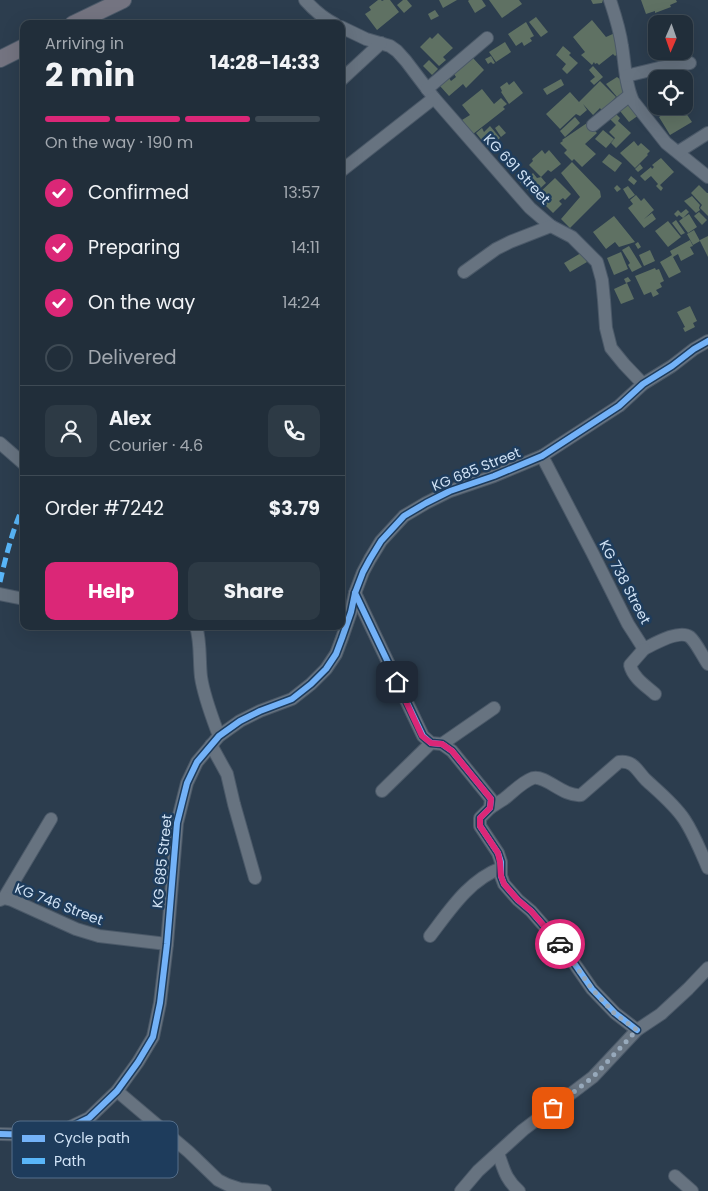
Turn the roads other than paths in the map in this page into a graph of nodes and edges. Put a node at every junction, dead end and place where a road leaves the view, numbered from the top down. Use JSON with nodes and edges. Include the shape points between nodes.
{"nodes":[{"id":1,"x":123,"y":0,"type":"edge"},
{"id":2,"x":305,"y":0,"type":"edge"},
{"id":3,"x":610,"y":0,"type":"edge"},
{"id":4,"x":81,"y":20,"type":"edge"},
{"id":5,"x":328,"y":20,"type":"edge"},
{"id":6,"x":345,"y":29,"type":"edge"},
{"id":7,"x":487,"y":38,"type":"dead end"},
{"id":8,"x":381,"y":42,"type":"junction"},
{"id":9,"x":20,"y":49,"type":"edge"},
{"id":10,"x":0,"y":59,"type":"edge"},
{"id":11,"x":690,"y":63,"type":"dead end"},
{"id":12,"x":345,"y":76,"type":"edge"},
{"id":13,"x":626,"y":76,"type":"junction"},
{"id":14,"x":431,"y":94,"type":"junction"},
{"id":15,"x":630,"y":95,"type":"junction"},
{"id":16,"x":594,"y":125,"type":"dead end"},
{"id":17,"x":708,"y":133,"type":"edge"},
{"id":18,"x":678,"y":152,"type":"junction"},
{"id":19,"x":345,"y":168,"type":"edge"},
{"id":20,"x":708,"y":177,"type":"edge"},
{"id":21,"x":551,"y":226,"type":"junction"},
{"id":22,"x":464,"y":272,"type":"dead end"},
{"id":23,"x":708,"y":341,"type":"edge"},
{"id":24,"x":643,"y":384,"type":"junction"},
{"id":25,"x":0,"y":443,"type":"edge"},
{"id":26,"x":542,"y":456,"type":"junction"},
{"id":27,"x":20,"y":460,"type":"edge"},
{"id":28,"x":355,"y":593,"type":"junction"},
{"id":29,"x":0,"y":594,"type":"edge"},
{"id":30,"x":20,"y":599,"type":"edge"},
{"id":31,"x":345,"y":629,"type":"edge"},
{"id":32,"x":197,"y":630,"type":"edge"},
{"id":33,"x":345,"y":630,"type":"edge"},
{"id":34,"x":644,"y":649,"type":"junction"},
{"id":35,"x":708,"y":664,"type":"edge"},
{"id":36,"x":655,"y":694,"type":"dead end"},
{"id":37,"x":494,"y":708,"type":"dead end"},
{"id":38,"x":215,"y":741,"type":"junction"},
{"id":39,"x":436,"y":744,"type":"junction"},
{"id":40,"x":382,"y":791,"type":"dead end"},
{"id":41,"x":490,"y":808,"type":"junction"},
{"id":42,"x":51,"y":818,"type":"dead end"},
{"id":43,"x":501,"y":868,"type":"junction"},
{"id":44,"x":708,"y":868,"type":"edge"},
{"id":45,"x":255,"y":878,"type":"dead end"},
{"id":46,"x":2,"y":899,"type":"edge"},
{"id":47,"x":430,"y":936,"type":"dead end"},
{"id":48,"x":167,"y":944,"type":"junction"},
{"id":49,"x":708,"y":968,"type":"edge"},
{"id":50,"x":637,"y":1030,"type":"junction"},
{"id":51,"x":117,"y":1091,"type":"junction"},
{"id":52,"x":83,"y":1121,"type":"edge"},
{"id":53,"x":152,"y":1121,"type":"edge"},
{"id":54,"x":178,"y":1143,"type":"edge"},
{"id":55,"x":498,"y":1153,"type":"junction"},
{"id":56,"x":675,"y":1176,"type":"dead end"},
{"id":57,"x":265,"y":1191,"type":"edge"},
{"id":58,"x":461,"y":1191,"type":"edge"},
{"id":59,"x":519,"y":1191,"type":"edge"},
{"id":60,"x":692,"y":1191,"type":"edge"}],
"edges":[{"from":1,"to":4,"type":"main road"},
{"from":2,"to":5,"type":"street"},
{"from":3,"to":13,"type":"street","via":[[622,44]]},
{"from":6,"to":8,"type":"street","name":"KG 691 Street"},
{"from":7,"to":14,"type":"street"},
{"from":8,"to":12,"type":"street"},
{"from":8,"to":14,"type":"street","name":"KG 691 Street","via":[[406,61]]},
{"from":9,"to":10,"type":"main road"},
{"from":11,"to":13,"type":"street"},
{"from":13,"to":15,"type":"street"},
{"from":14,"to":19,"type":"street"},
{"from":14,"to":21,"type":"street","name":"KG 691 Street","via":[[518,195]]},
{"from":15,"to":16,"type":"street"},
{"from":15,"to":18,"type":"street","via":[[666,143]]},
{"from":17,"to":18,"type":"street"},
{"from":18,"to":20,"type":"street"},
{"from":21,"to":22,"type":"street","via":[[496,249]]},
{"from":21,"to":24,"type":"street","name":"KG 691 Street","via":[[572,237],[597,262],[611,348]]},
{"from":23,"to":24,"type":"street","name":"KG 685 Street"},
{"from":24,"to":26,"type":"street","name":"KG 685 Street","via":[[619,406]]},
{"from":25,"to":27,"type":"street"},
{"from":26,"to":28,"type":"street","name":"KG 685 Street","via":[[450,491],[404,516],[381,541]]},
{"from":26,"to":34,"type":"street","name":"KG 738 Street"},
{"from":28,"to":31,"type":"street","name":"KG 685 Street"},
{"from":28,"to":39,"type":"street","via":[[422,736]]},
{"from":29,"to":30,"type":"street"},
{"from":32,"to":38,"type":"street","via":[[202,678]]},
{"from":33,"to":38,"type":"street","name":"KG 685 Street","via":[[336,654],[311,684],[292,699],[240,721]]},
{"from":34,"to":35,"type":"street","via":[[669,637],[685,635],[690,637]]},
{"from":34,"to":36,"type":"street","via":[[630,665],[631,671]]},
{"from":37,"to":39,"type":"street"},
{"from":38,"to":45,"type":"street"},
{"from":38,"to":48,"type":"street","name":"KG 685 Street","via":[[197,762],[187,783],[177,823]]},
{"from":39,"to":40,"type":"street"},
{"from":39,"to":41,"type":"street","via":[[452,751],[491,799]]},
{"from":41,"to":43,"type":"street","via":[[479,822],[498,853]]},
{"from":41,"to":44,"type":"street","via":[[525,782],[538,778],[568,794],[581,795],[611,767],[619,762],[628,762],[684,818]]},
{"from":42,"to":46,"type":"street"},
{"from":43,"to":47,"type":"street","via":[[484,876],[460,897]]},
{"from":43,"to":50,"type":"street","via":[[507,888],[565,950],[592,989],[615,1014]]},
{"from":46,"to":48,"type":"street","name":"KG 746 Street","via":[[99,936]]},
{"from":48,"to":51,"type":"street","name":"KG 685 Street","via":[[153,1037]]},
{"from":49,"to":50,"type":"street","via":[[661,1014]]},
{"from":50,"to":55,"type":"street","via":[[593,1077]]},
{"from":51,"to":52,"type":"street","name":"KG 685 Street"},
{"from":51,"to":53,"type":"street"},
{"from":54,"to":57,"type":"street","via":[[218,1180],[240,1189]]},
{"from":55,"to":58,"type":"street"},
{"from":55,"to":59,"type":"street","via":[[510,1184]]},
{"from":56,"to":60,"type":"street"}]}
